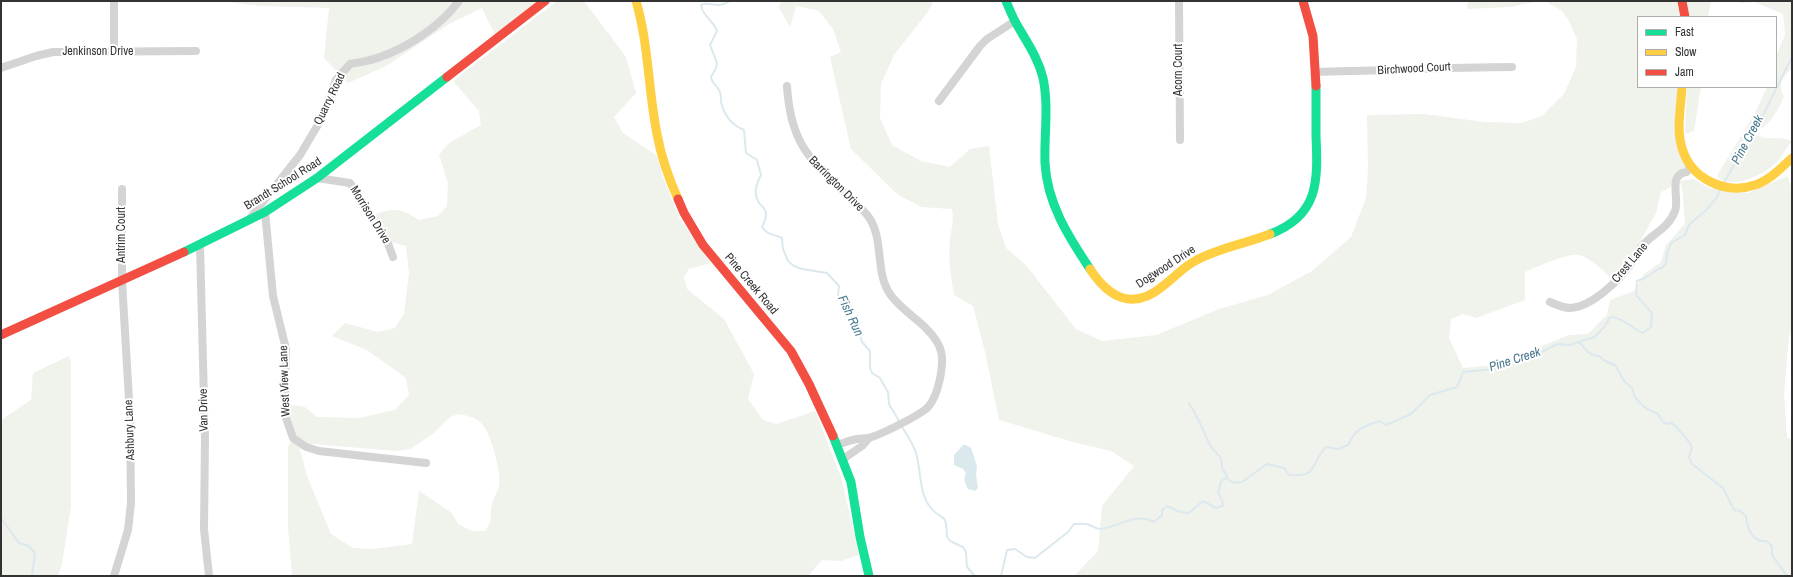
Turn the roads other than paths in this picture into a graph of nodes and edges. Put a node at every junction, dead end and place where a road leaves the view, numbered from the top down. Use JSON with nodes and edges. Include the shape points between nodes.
{"nodes":[{"id":1,"x":114,"y":1,"type":"edge"},
{"id":2,"x":459,"y":1,"type":"edge"},
{"id":3,"x":546,"y":1,"type":"edge"},
{"id":4,"x":636,"y":1,"type":"edge"},
{"id":5,"x":1006,"y":1,"type":"edge"},
{"id":6,"x":1179,"y":1,"type":"edge"},
{"id":7,"x":1303,"y":1,"type":"edge"},
{"id":8,"x":1682,"y":1,"type":"edge"},
{"id":9,"x":1685,"y":16,"type":"edge"},
{"id":10,"x":1015,"y":22,"type":"junction"},
{"id":11,"x":196,"y":51,"type":"dead end"},
{"id":12,"x":114,"y":52,"type":"junction"},
{"id":13,"x":1512,"y":67,"type":"dead end"},
{"id":14,"x":1,"y":68,"type":"edge"},
{"id":15,"x":1316,"y":72,"type":"junction"},
{"id":16,"x":786,"y":86,"type":"dead end"},
{"id":17,"x":1682,"y":88,"type":"edge"},
{"id":18,"x":939,"y":101,"type":"dead end"},
{"id":19,"x":1180,"y":140,"type":"dead end"},
{"id":20,"x":1792,"y":158,"type":"edge"},
{"id":21,"x":1690,"y":166,"type":"junction"},
{"id":22,"x":317,"y":178,"type":"junction"},
{"id":23,"x":122,"y":189,"type":"dead end"},
{"id":24,"x":265,"y":212,"type":"junction"},
{"id":25,"x":249,"y":220,"type":"junction"},
{"id":26,"x":200,"y":245,"type":"junction"},
{"id":27,"x":393,"y":257,"type":"dead end"},
{"id":28,"x":122,"y":281,"type":"junction"},
{"id":29,"x":1550,"y":302,"type":"dead end"},
{"id":30,"x":1,"y":335,"type":"edge"},
{"id":31,"x":869,"y":438,"type":"junction"},
{"id":32,"x":837,"y":445,"type":"junction"},
{"id":33,"x":843,"y":459,"type":"junction"},
{"id":34,"x":426,"y":463,"type":"dead end"},
{"id":35,"x":114,"y":576,"type":"edge"},
{"id":36,"x":209,"y":576,"type":"edge"},
{"id":37,"x":870,"y":576,"type":"edge"}],
"edges":[{"from":1,"to":12,"type":"street"},
{"from":2,"to":25,"type":"street","name":"Quarry Road","via":[[434,26],[404,47],[346,67],[336,80],[322,118],[300,155]]},
{"from":3,"to":22,"type":"street","name":"Brandt School Road"},
{"from":4,"to":32,"type":"street","name":"Pine Creek Road","via":[[642,21],[657,135],[672,185],[684,213],[714,260],[790,351],[812,390]]},
{"from":5,"to":10,"type":"street","name":"Dogwood Drive"},
{"from":6,"to":19,"type":"street","name":"Acorn Court"},
{"from":7,"to":15,"type":"street","name":"Dogwood Drive","via":[[1314,38]]},
{"from":8,"to":9,"type":"street"},
{"from":10,"to":15,"type":"street","name":"Dogwood Drive","via":[[1037,57],[1043,79],[1045,164],[1052,202],[1070,240],[1099,282],[1108,291],[1126,299],[1142,298],[1193,261],[1288,227],[1302,216],[1313,197],[1315,184]]},
{"from":10,"to":18,"type":"street","via":[[980,46]]},
{"from":11,"to":12,"type":"street","name":"Jenkinson Drive"},
{"from":12,"to":14,"type":"street","name":"Jenkinson Drive","via":[[53,52]]},
{"from":13,"to":15,"type":"street","name":"Birchwood Court"},
{"from":16,"to":31,"type":"street","name":"Barrington Drive","via":[[799,143],[827,178],[870,219],[878,239],[882,273],[888,291],[929,331],[942,352],[942,367],[936,392],[926,409]]},
{"from":17,"to":21,"type":"street","via":[[1680,141]]},
{"from":20,"to":21,"type":"street","via":[[1756,185],[1739,189],[1721,187],[1702,178]]},
{"from":21,"to":29,"type":"street","name":"Crest Lane","via":[[1687,172],[1681,173],[1675,181],[1677,197],[1675,210],[1669,222],[1643,245],[1621,277],[1607,290],[1581,306],[1563,308]]},
{"from":22,"to":24,"type":"street","name":"Brandt School Road"},
{"from":22,"to":27,"type":"street","name":"Morrison Drive","via":[[350,183],[379,226]]},
{"from":23,"to":28,"type":"street","name":"Antrim Court"},
{"from":24,"to":25,"type":"street","name":"Brandt School Road"},
{"from":24,"to":34,"type":"street","name":"West View Lane","via":[[273,296],[286,349],[286,418],[293,438],[319,451]]},
{"from":25,"to":26,"type":"street","name":"Brandt School Road"},
{"from":26,"to":28,"type":"street","name":"Brandt School Road"},
{"from":26,"to":36,"type":"street","name":"Van Drive","via":[[204,529]]},
{"from":28,"to":30,"type":"street","name":"Brandt School Road"},
{"from":28,"to":35,"type":"street","name":"Ashbury Lane","via":[[130,417],[131,503],[128,530]]},
{"from":31,"to":32,"type":"street","name":"Barrington Drive"},
{"from":31,"to":33,"type":"street","name":"Barrington Drive"},
{"from":32,"to":33,"type":"street","name":"Pine Creek Road"},
{"from":33,"to":37,"type":"street","name":"Pine Creek Road","via":[[851,482],[860,537]]}]}
